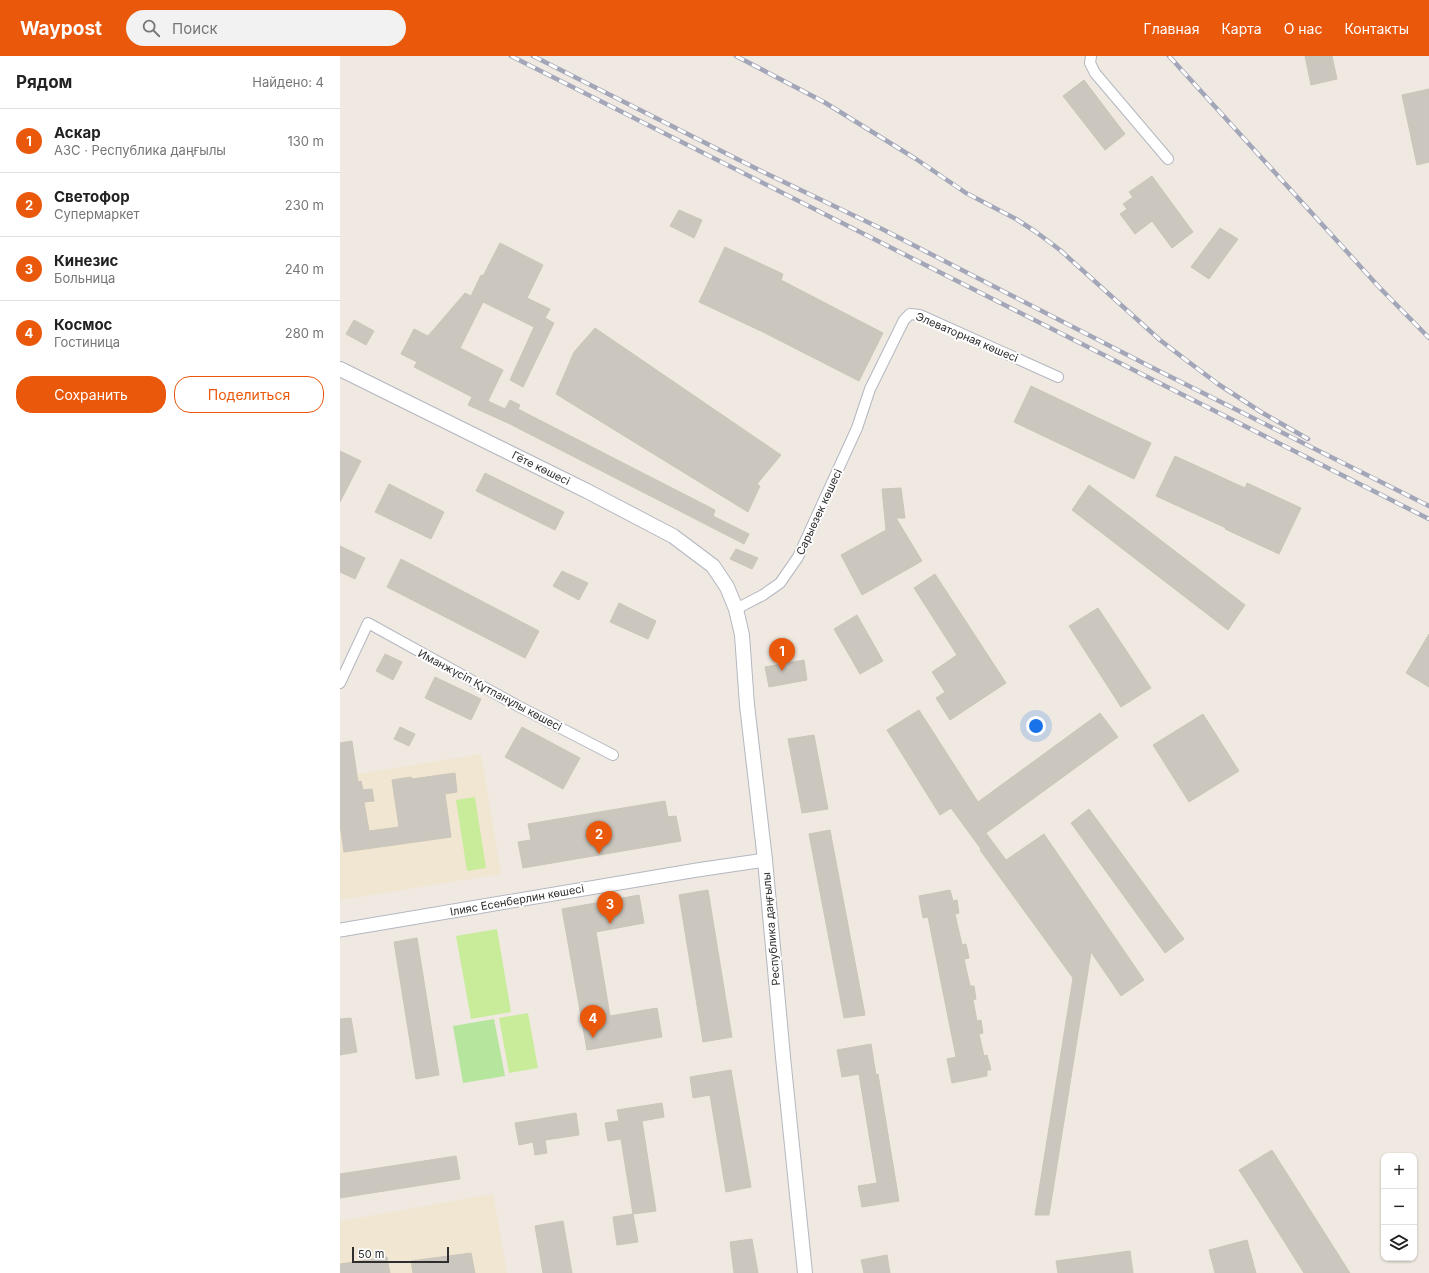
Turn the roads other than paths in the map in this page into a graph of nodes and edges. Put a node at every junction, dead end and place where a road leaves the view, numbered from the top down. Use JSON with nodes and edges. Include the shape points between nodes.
{"nodes":[{"id":1,"x":1091,"y":56,"type":"edge"},
{"id":2,"x":1168,"y":159,"type":"dead end"},
{"id":3,"x":340,"y":369,"type":"edge"},
{"id":4,"x":1058,"y":377,"type":"dead end"},
{"id":5,"x":870,"y":389,"type":"joint"},
{"id":6,"x":727,"y":587,"type":"joint"},
{"id":7,"x":736,"y":609,"type":"junction"},
{"id":8,"x":340,"y":683,"type":"edge"},
{"id":9,"x":613,"y":755,"type":"dead end"},
{"id":10,"x":765,"y":860,"type":"junction"},
{"id":11,"x":340,"y":930,"type":"edge"},
{"id":12,"x":803,"y":1269,"type":"edge"}],
"edges":[{"from":1,"to":2,"type":"street","via":[[1090,63],[1095,73]]},
{"from":3,"to":6,"type":"main road","name":"Гёте көшесі","via":[[673,536],[713,566]]},
{"from":4,"to":5,"type":"street","name":"Элеваторная көшесі","via":[[920,315],[910,314],[904,320]]},
{"from":5,"to":7,"type":"street","name":"Сарыөзек көшесі","via":[[857,428],[798,557],[780,583]]},
{"from":6,"to":7,"type":"main road","name":"Республика даңғылы"},
{"from":7,"to":10,"type":"main road","name":"Республика даңғылы","via":[[742,635],[747,706]]},
{"from":8,"to":9,"type":"street","name":"Иманжүсіп Құтпанұлы көшесі","via":[[368,623]]},
{"from":10,"to":11,"type":"street","name":"Ілияс Есенберлин көшесі"},
{"from":10,"to":12,"type":"main road","name":"Республика даңғылы"}]}
